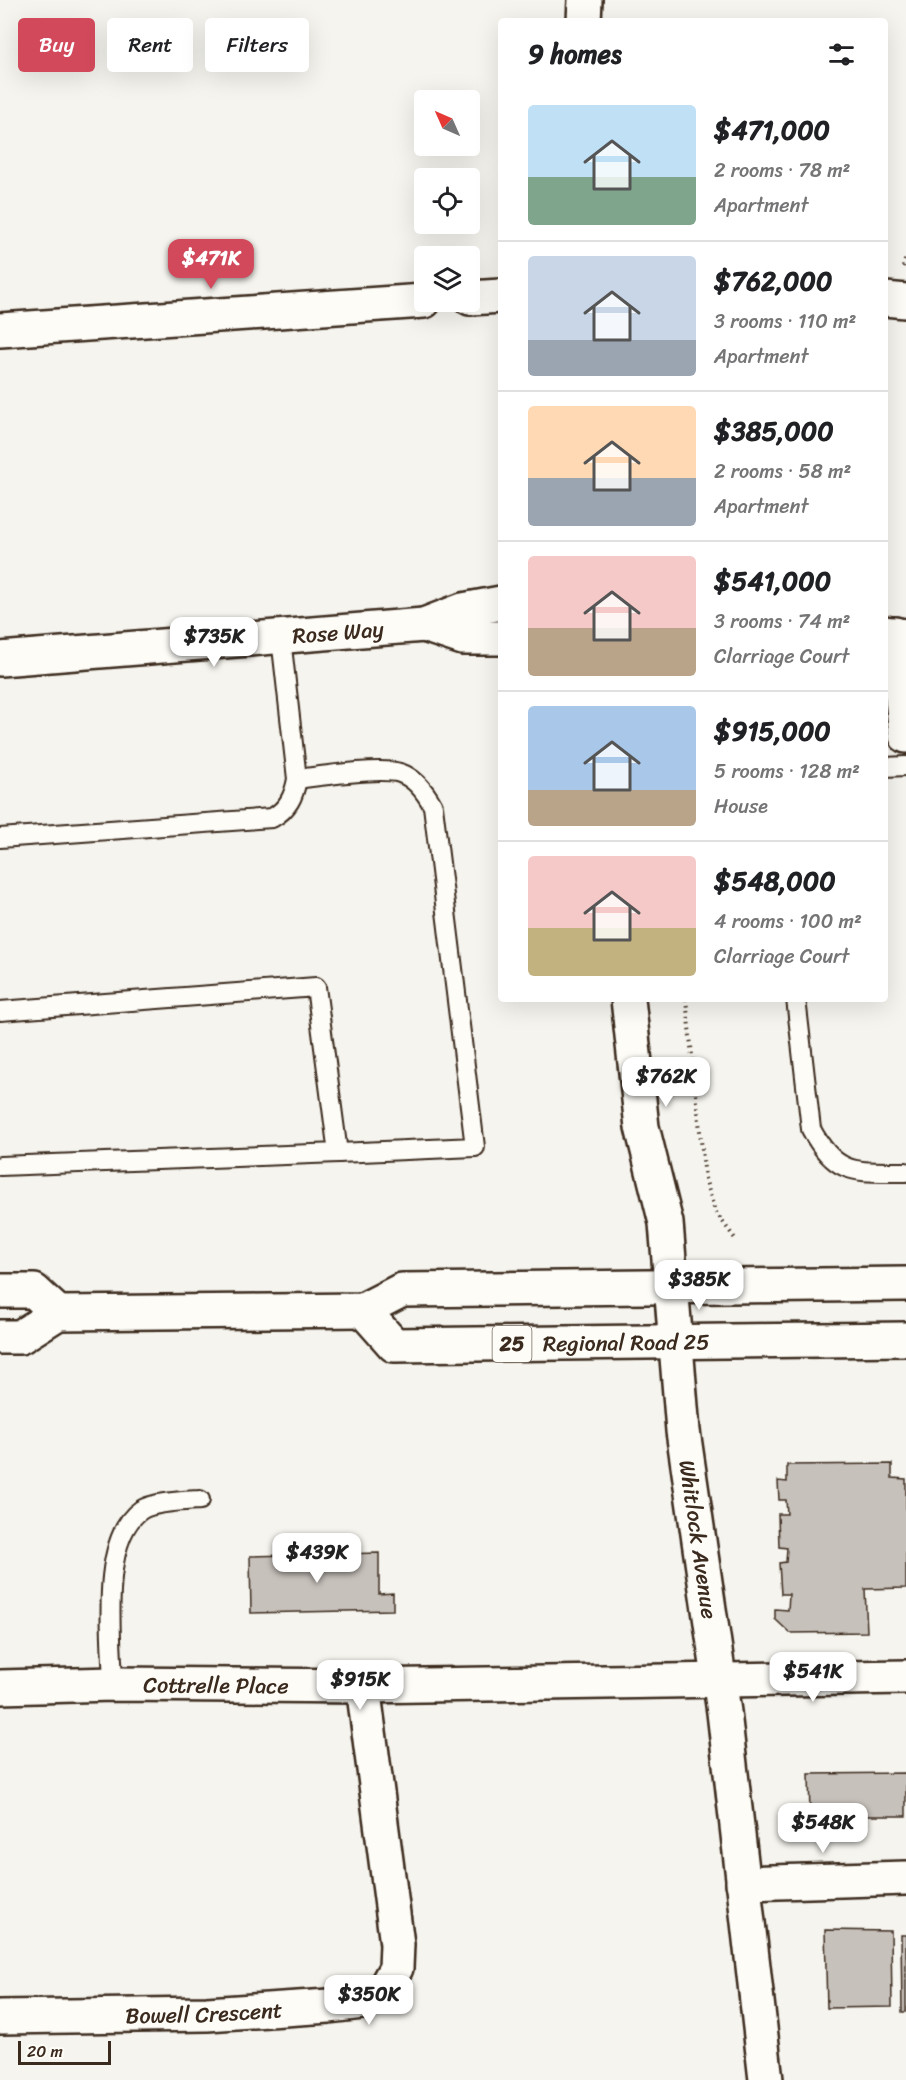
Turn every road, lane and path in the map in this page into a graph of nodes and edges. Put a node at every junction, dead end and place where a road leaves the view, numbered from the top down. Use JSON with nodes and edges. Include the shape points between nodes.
{"nodes":[{"id":1,"x":585,"y":0,"type":"edge"},
{"id":2,"x":584,"y":18,"type":"edge"},
{"id":3,"x":906,"y":257,"type":"edge"},
{"id":4,"x":903,"y":267,"type":"dead end"},
{"id":5,"x":498,"y":296,"type":"edge"},
{"id":6,"x":480,"y":297,"type":"edge"},
{"id":7,"x":888,"y":299,"type":"edge"},
{"id":8,"x":906,"y":301,"type":"edge"},
{"id":9,"x":414,"y":302,"type":"edge"},
{"id":10,"x":0,"y":330,"type":"edge"},
{"id":11,"x":498,"y":604,"type":"edge"},
{"id":12,"x":424,"y":625,"type":"junction"},
{"id":13,"x":895,"y":634,"type":"edge"},
{"id":14,"x":281,"y":638,"type":"junction"},
{"id":15,"x":498,"y":638,"type":"edge"},
{"id":16,"x":0,"y":658,"type":"edge"},
{"id":17,"x":906,"y":736,"type":"edge"},
{"id":18,"x":906,"y":766,"type":"edge"},
{"id":19,"x":888,"y":767,"type":"edge"},
{"id":20,"x":297,"y":779,"type":"junction"},
{"id":21,"x":0,"y":838,"type":"edge"},
{"id":22,"x":628,"y":1002,"type":"edge"},
{"id":23,"x":686,"y":1002,"type":"edge"},
{"id":24,"x":796,"y":1002,"type":"edge"},
{"id":25,"x":0,"y":1011,"type":"edge"},
{"id":26,"x":338,"y":1153,"type":"junction"},
{"id":27,"x":0,"y":1166,"type":"edge"},
{"id":28,"x":906,"y":1172,"type":"edge"},
{"id":29,"x":736,"y":1240,"type":"dead end"},
{"id":30,"x":906,"y":1284,"type":"edge"},
{"id":31,"x":671,"y":1286,"type":"junction"},
{"id":32,"x":0,"y":1291,"type":"edge"},
{"id":33,"x":363,"y":1310,"type":"junction"},
{"id":34,"x":58,"y":1313,"type":"junction"},
{"id":35,"x":0,"y":1337,"type":"edge"},
{"id":36,"x":906,"y":1339,"type":"edge"},
{"id":37,"x":676,"y":1341,"type":"junction"},
{"id":38,"x":200,"y":1500,"type":"dead end"},
{"id":39,"x":906,"y":1677,"type":"edge"},
{"id":40,"x":720,"y":1679,"type":"junction"},
{"id":41,"x":113,"y":1684,"type":"junction"},
{"id":42,"x":363,"y":1686,"type":"junction"},
{"id":43,"x":0,"y":1687,"type":"edge"},
{"id":44,"x":906,"y":1878,"type":"edge"},
{"id":45,"x":743,"y":1882,"type":"junction"},
{"id":46,"x":0,"y":2017,"type":"edge"},
{"id":47,"x":766,"y":2080,"type":"edge"}],
"edges":[{"from":1,"to":2,"type":"street"},
{"from":3,"to":4,"type":"path"},
{"from":5,"to":6,"type":"street"},
{"from":7,"to":8,"type":"street"},
{"from":9,"to":10,"type":"street"},
{"from":11,"to":12,"type":"street","name":"Rose Way","via":[[463,610]]},
{"from":12,"to":14,"type":"street","name":"Rose Way"},
{"from":12,"to":15,"type":"street","name":"Rose Way","via":[[463,638]]},
{"from":13,"to":17,"type":"street"},
{"from":14,"to":16,"type":"street","name":"Rose Way"},
{"from":14,"to":20,"type":"lane"},
{"from":18,"to":19,"type":"lane"},
{"from":20,"to":21,"type":"lane","via":[[290,801],[272,818]]},
{"from":20,"to":26,"type":"lane","via":[[386,771],[411,779],[434,806],[475,1147]]},
{"from":22,"to":31,"type":"street","name":"Whitlock Avenue","via":[[642,1127],[666,1223]]},
{"from":23,"to":29,"type":"path","via":[[705,1178],[715,1211]]},
{"from":24,"to":28,"type":"lane","via":[[811,1129],[820,1146],[854,1171]]},
{"from":25,"to":26,"type":"lane","via":[[316,987]]},
{"from":26,"to":27,"type":"lane"},
{"from":30,"to":31,"type":"street"},
{"from":31,"to":33,"type":"street","via":[[402,1290]]},
{"from":31,"to":37,"type":"street","name":"Whitlock Avenue"},
{"from":32,"to":34,"type":"street","via":[[34,1291]]},
{"from":33,"to":34,"type":"street"},
{"from":33,"to":37,"type":"street","name":"Regional Road 25","number":"25","via":[[394,1346]]},
{"from":34,"to":35,"type":"street","via":[[20,1337]]},
{"from":36,"to":37,"type":"street","name":"Regional Road 25","number":"25"},
{"from":37,"to":40,"type":"street","name":"Whitlock Avenue","via":[[683,1431]]},
{"from":38,"to":41,"type":"lane","via":[[175,1501],[141,1510],[126,1527],[115,1555],[110,1590]]},
{"from":39,"to":40,"type":"street","name":"Cottrelle Place"},
{"from":40,"to":42,"type":"street","name":"Cottrelle Place"},
{"from":40,"to":45,"type":"street","name":"Whitlock Avenue"},
{"from":41,"to":42,"type":"street","name":"Cottrelle Place"},
{"from":41,"to":43,"type":"street","name":"Cottrelle Place"},
{"from":42,"to":46,"type":"street","name":"Bowell Crescent","via":[[397,1944],[396,1968],[387,1986],[363,2001],[329,2006],[207,2014]]},
{"from":44,"to":45,"type":"street"},
{"from":45,"to":47,"type":"street","name":"Whitlock Avenue"}]}
